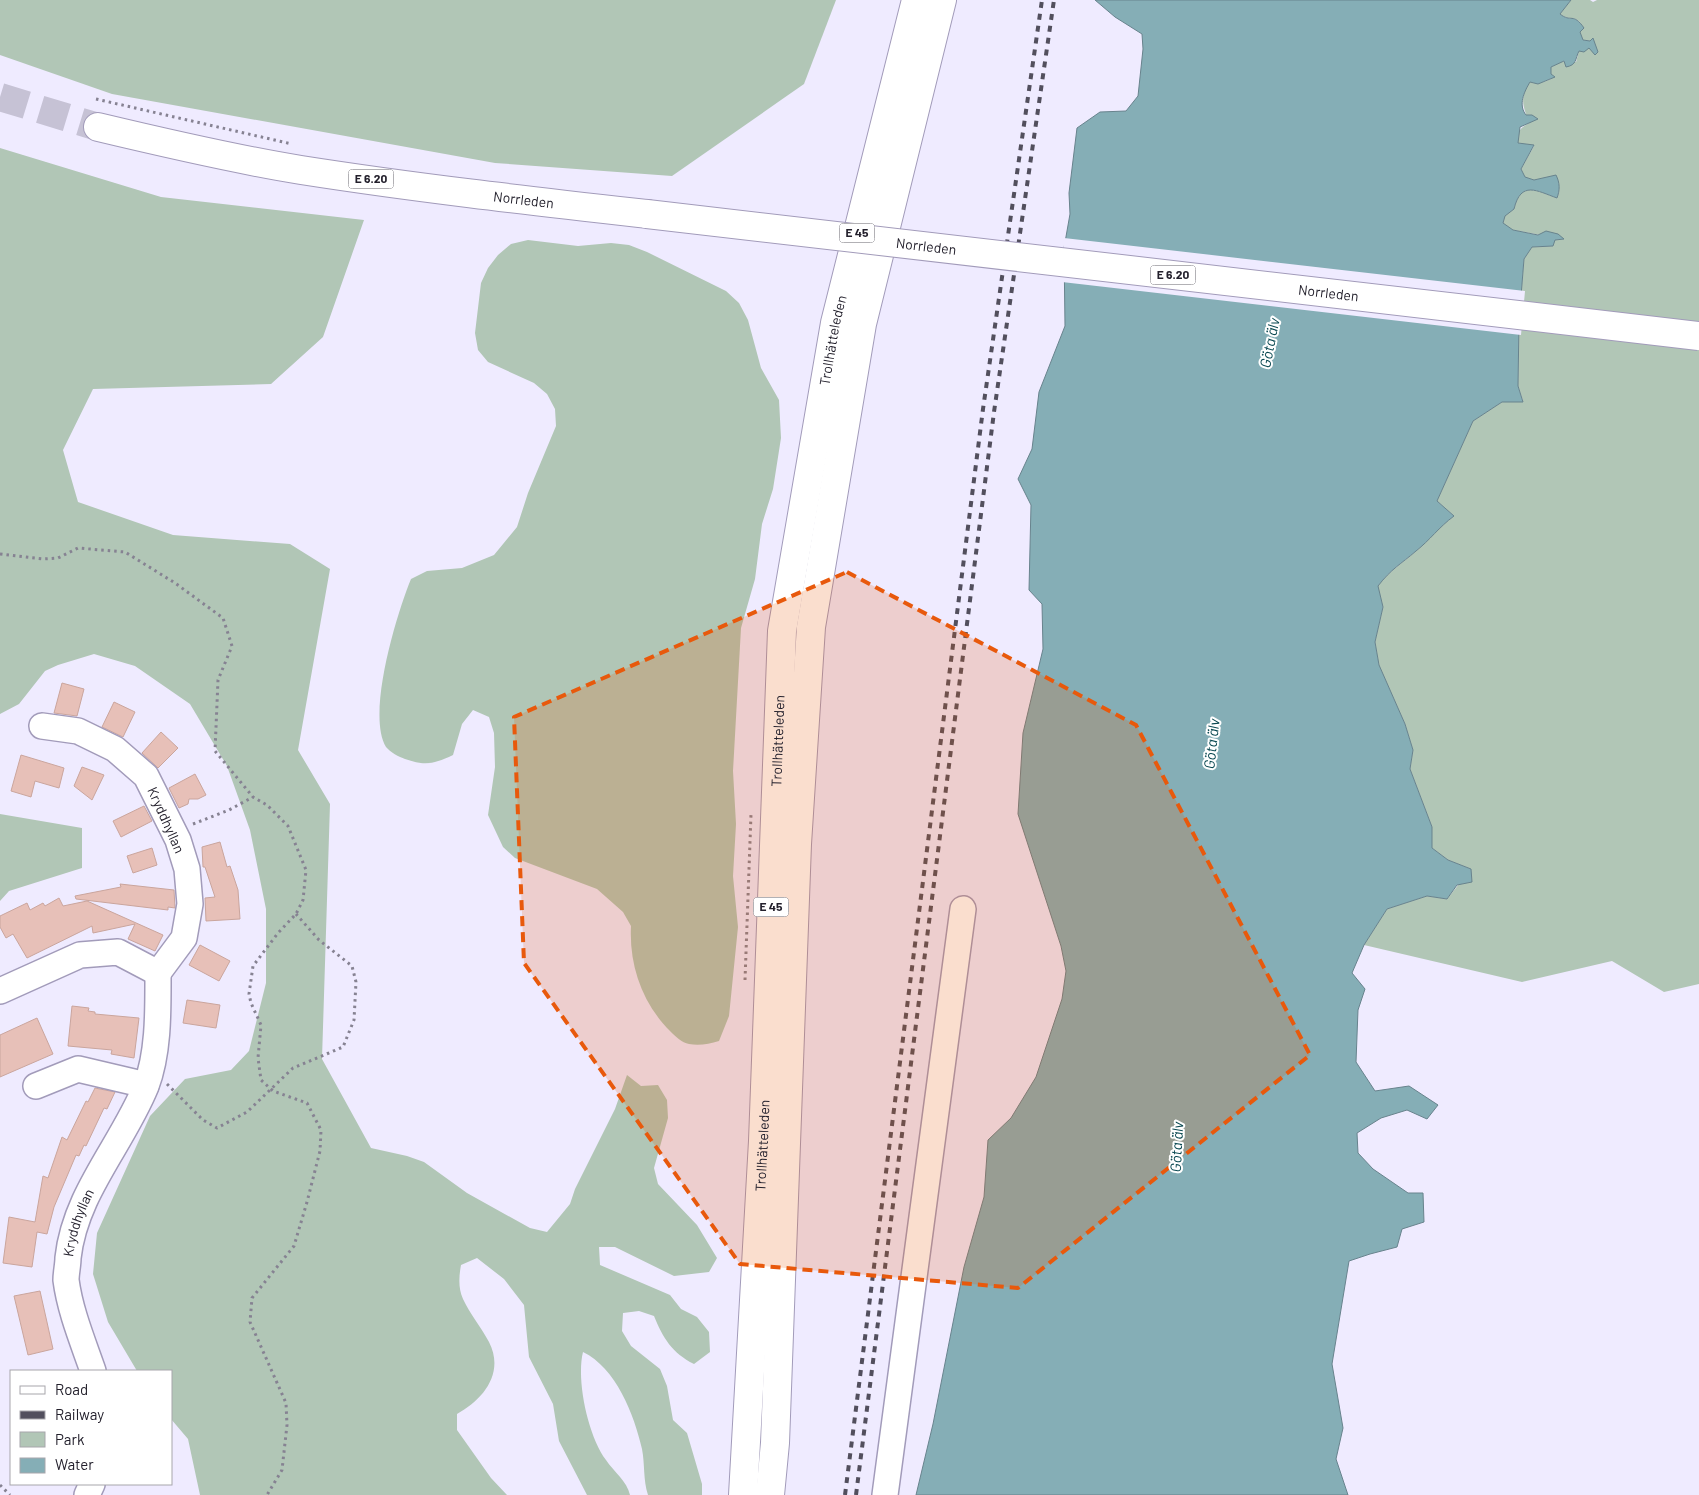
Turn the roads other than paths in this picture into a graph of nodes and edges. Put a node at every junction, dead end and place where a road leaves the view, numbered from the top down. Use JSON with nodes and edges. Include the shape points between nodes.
{"nodes":[{"id":1,"x":916,"y":0,"type":"edge"},
{"id":2,"x":942,"y":0,"type":"edge"},
{"id":3,"x":98,"y":127,"type":"tunnel mouth"},
{"id":4,"x":1699,"y":336,"type":"edge"},
{"id":5,"x":42,"y":726,"type":"dead end"},
{"id":6,"x":963,"y":909,"type":"dead end"},
{"id":7,"x":158,"y":973,"type":"junction"},
{"id":8,"x":0,"y":991,"type":"edge"},
{"id":9,"x":146,"y":1085,"type":"junction"},
{"id":10,"x":36,"y":1086,"type":"dead end"},
{"id":11,"x":94,"y":1370,"type":"edge"},
{"id":12,"x":743,"y":1495,"type":"edge"},
{"id":13,"x":770,"y":1495,"type":"edge"},
{"id":14,"x":885,"y":1495,"type":"edge"}],
"edges":[{"from":1,"to":12,"type":"highway","name":"Trollhätteleden","number":"E 45","via":[[835,323],[782,631],[763,1141]]},
{"from":2,"to":13,"type":"highway","name":"Trollhätteleden","number":"E 45","via":[[862,324],[811,627],[797,854],[775,1443]]},
{"from":3,"to":4,"type":"highway","name":"Norrleden","number":"E 6.20","bridge":true,"via":[[301,170],[464,192]]},
{"from":5,"to":7,"type":"street","name":"Kryddhyllan","via":[[78,731],[115,749],[146,776],[174,832],[187,869],[190,904],[184,938]]},
{"from":6,"to":14,"type":"street"},
{"from":7,"to":8,"type":"street","via":[[118,952],[80,954]]},
{"from":7,"to":9,"type":"street","name":"Kryddhyllan","via":[[159,1025]]},
{"from":9,"to":10,"type":"street","via":[[78,1068]]},
{"from":9,"to":11,"type":"street","name":"Kryddhyllan","via":[[89,1190],[71,1237],[66,1279],[75,1318]]}]}
